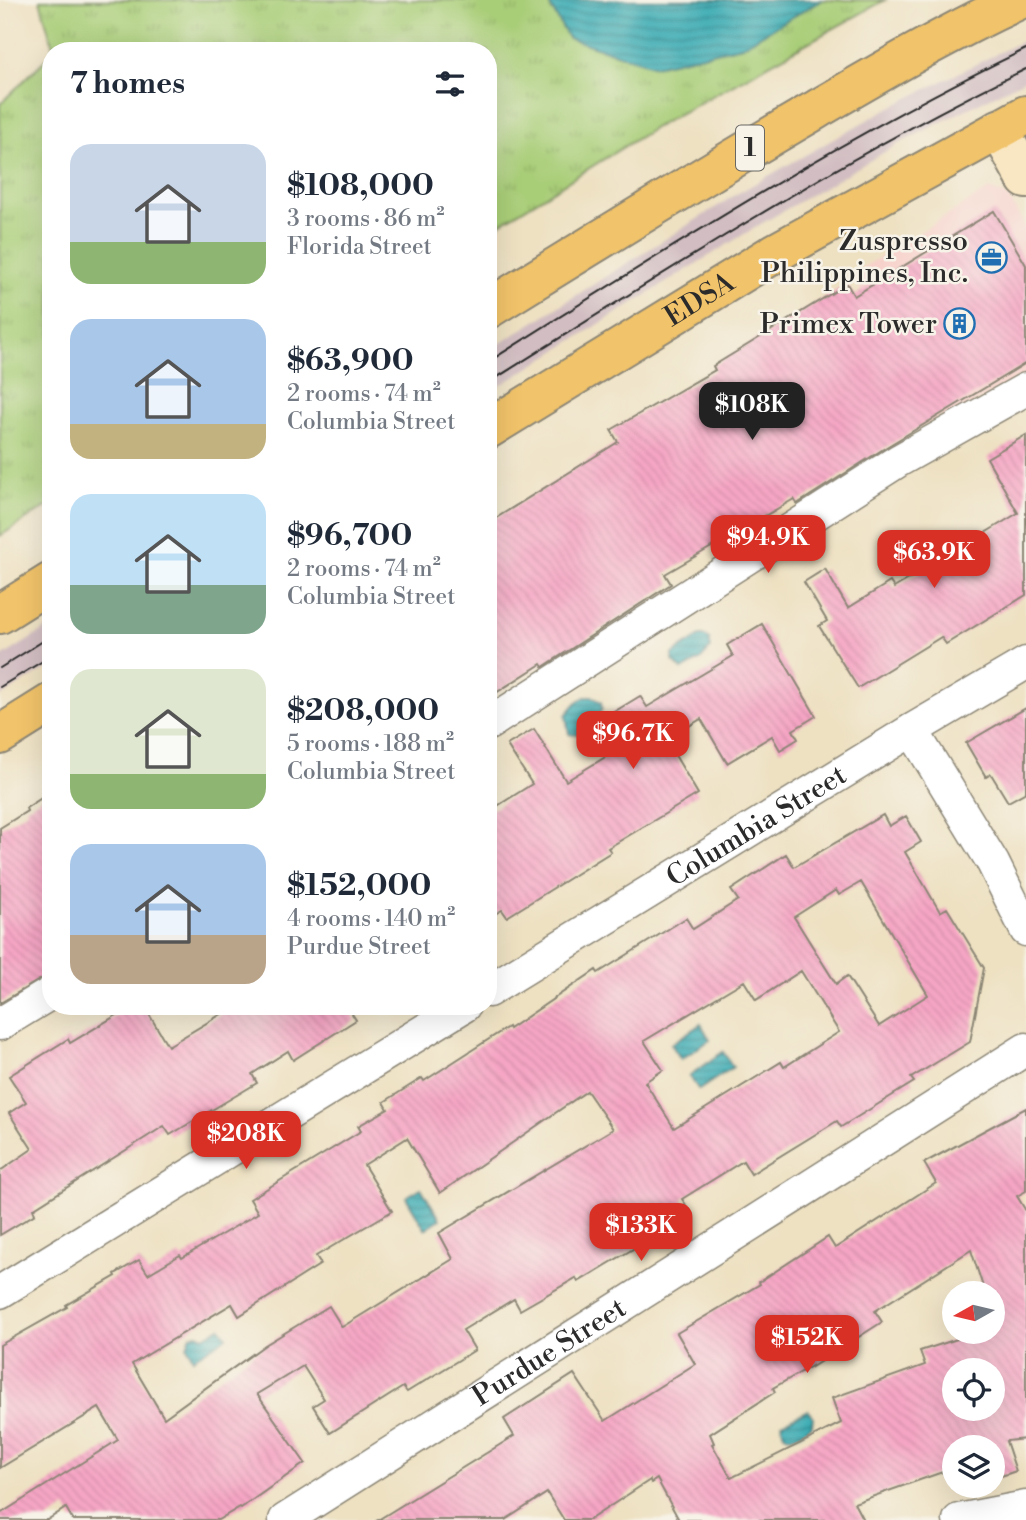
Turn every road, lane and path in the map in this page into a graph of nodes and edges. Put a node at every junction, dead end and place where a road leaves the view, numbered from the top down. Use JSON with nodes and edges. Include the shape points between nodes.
{"nodes":[{"id":1,"x":1019,"y":0,"type":"edge"},
{"id":2,"x":1012,"y":122,"type":"edge"},
{"id":3,"x":1026,"y":179,"type":"edge"},
{"id":4,"x":497,"y":303,"type":"edge"},
{"id":5,"x":1026,"y":389,"type":"edge"},
{"id":6,"x":497,"y":423,"type":"edge"},
{"id":7,"x":42,"y":588,"type":"edge"},
{"id":8,"x":0,"y":614,"type":"edge"},
{"id":9,"x":1026,"y":663,"type":"edge"},
{"id":10,"x":42,"y":709,"type":"edge"},
{"id":11,"x":497,"y":718,"type":"edge"},
{"id":12,"x":912,"y":730,"type":"junction"},
{"id":13,"x":0,"y":735,"type":"edge"},
{"id":14,"x":1026,"y":930,"type":"edge"},
{"id":15,"x":497,"y":985,"type":"edge"},
{"id":16,"x":42,"y":998,"type":"edge"},
{"id":17,"x":449,"y":1015,"type":"edge"},
{"id":18,"x":0,"y":1024,"type":"edge"},
{"id":19,"x":1026,"y":1049,"type":"edge"},
{"id":20,"x":0,"y":1292,"type":"edge"},
{"id":21,"x":1026,"y":1507,"type":"edge"},
{"id":22,"x":285,"y":1520,"type":"edge"},
{"id":23,"x":959,"y":1520,"type":"edge"}],
"edges":[{"from":1,"to":4,"type":"highway","number":"1","via":[[695,180]]},
{"from":2,"to":3,"type":"street"},
{"from":2,"to":6,"type":"highway","name":"EDSA","via":[[775,253]]},
{"from":5,"to":11,"type":"street","via":[[898,461]]},
{"from":7,"to":8,"type":"highway"},
{"from":9,"to":12,"type":"street","name":"Columbia Street"},
{"from":10,"to":13,"type":"highway"},
{"from":12,"to":14,"type":"street","via":[[993,863]]},
{"from":12,"to":15,"type":"street","name":"Columbia Street"},
{"from":16,"to":18,"type":"street"},
{"from":17,"to":20,"type":"street"},
{"from":19,"to":22,"type":"street","name":"Purdue Street"},
{"from":21,"to":23,"type":"street"}]}
